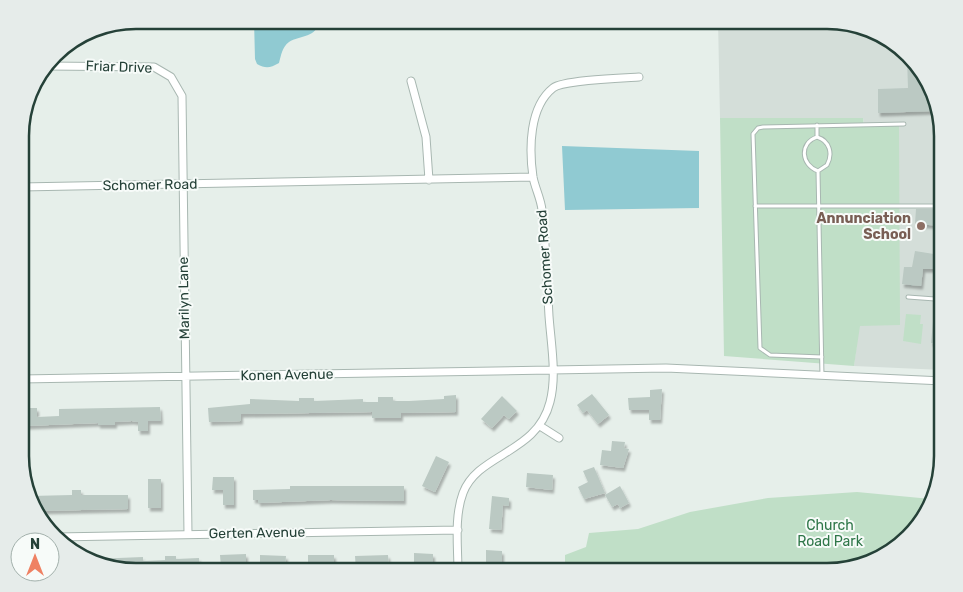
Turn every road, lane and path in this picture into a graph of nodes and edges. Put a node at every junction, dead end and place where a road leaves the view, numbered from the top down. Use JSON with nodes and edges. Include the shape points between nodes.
{"nodes":[{"id":1,"x":55,"y":66,"type":"edge"},
{"id":2,"x":161,"y":70,"type":"joint"},
{"id":3,"x":639,"y":77,"type":"dead end"},
{"id":4,"x":412,"y":81,"type":"dead end"},
{"id":5,"x":904,"y":124,"type":"dead end"},
{"id":6,"x":817,"y":125,"type":"junction"},
{"id":7,"x":817,"y":137,"type":"junction"},
{"id":8,"x":818,"y":170,"type":"junction"},
{"id":9,"x":533,"y":177,"type":"junction"},
{"id":10,"x":429,"y":180,"type":"junction"},
{"id":11,"x":182,"y":184,"type":"junction"},
{"id":12,"x":29,"y":187,"type":"edge"},
{"id":13,"x":819,"y":205,"type":"junction"},
{"id":14,"x":755,"y":206,"type":"junction"},
{"id":15,"x":934,"y":206,"type":"edge"},
{"id":16,"x":908,"y":297,"type":"dead end"},
{"id":17,"x":934,"y":299,"type":"edge"},
{"id":18,"x":822,"y":357,"type":"junction"},
{"id":19,"x":552,"y":370,"type":"junction"},
{"id":20,"x":186,"y":376,"type":"junction"},
{"id":21,"x":822,"y":377,"type":"junction"},
{"id":22,"x":29,"y":379,"type":"edge"},
{"id":23,"x":934,"y":381,"type":"edge"},
{"id":24,"x":540,"y":426,"type":"junction"},
{"id":25,"x":559,"y":438,"type":"dead end"},
{"id":26,"x":458,"y":530,"type":"junction"},
{"id":27,"x":188,"y":534,"type":"junction"},
{"id":28,"x":66,"y":537,"type":"edge"},
{"id":29,"x":458,"y":563,"type":"edge"}],
"edges":[{"from":1,"to":2,"type":"street","name":"Friar Drive","via":[[137,66]]},
{"from":2,"to":11,"type":"street","name":"Marilyn Lane","via":[[170,76],[182,96]]},
{"from":3,"to":9,"type":"street","via":[[574,82],[554,87],[542,100],[535,116]]},
{"from":4,"to":10,"type":"street","via":[[426,137]]},
{"from":5,"to":6,"type":"lane"},
{"from":6,"to":7,"type":"lane"},
{"from":6,"to":14,"type":"lane","via":[[755,130]]},
{"from":7,"to":8,"type":"lane","via":[[827,144],[831,155],[827,166]]},
{"from":7,"to":8,"type":"lane","via":[[809,140],[804,155],[808,165]]},
{"from":8,"to":13,"type":"lane"},
{"from":9,"to":10,"type":"street","name":"Schomer Road"},
{"from":9,"to":19,"type":"street","name":"Schomer Road","via":[[542,208]]},
{"from":10,"to":11,"type":"street","name":"Schomer Road"},
{"from":11,"to":12,"type":"street","name":"Schomer Road"},
{"from":11,"to":20,"type":"street","name":"Marilyn Lane"},
{"from":13,"to":14,"type":"lane"},
{"from":13,"to":15,"type":"lane"},
{"from":13,"to":18,"type":"lane"},
{"from":14,"to":18,"type":"lane","via":[[760,348],[770,355]]},
{"from":16,"to":17,"type":"lane"},
{"from":18,"to":21,"type":"lane"},
{"from":19,"to":20,"type":"street","name":"Konen Avenue"},
{"from":19,"to":21,"type":"street","via":[[666,368]]},
{"from":19,"to":24,"type":"street","name":"Schomer Road","via":[[550,403]]},
{"from":20,"to":22,"type":"street","name":"Konen Avenue"},
{"from":20,"to":27,"type":"street","name":"Marilyn Lane"},
{"from":21,"to":23,"type":"street"},
{"from":24,"to":25,"type":"street"},
{"from":24,"to":26,"type":"street","via":[[519,447],[486,467],[469,482],[459,508]]},
{"from":26,"to":27,"type":"street","name":"Gerten Avenue"},
{"from":26,"to":29,"type":"street"},
{"from":27,"to":28,"type":"street","name":"Gerten Avenue"}]}
